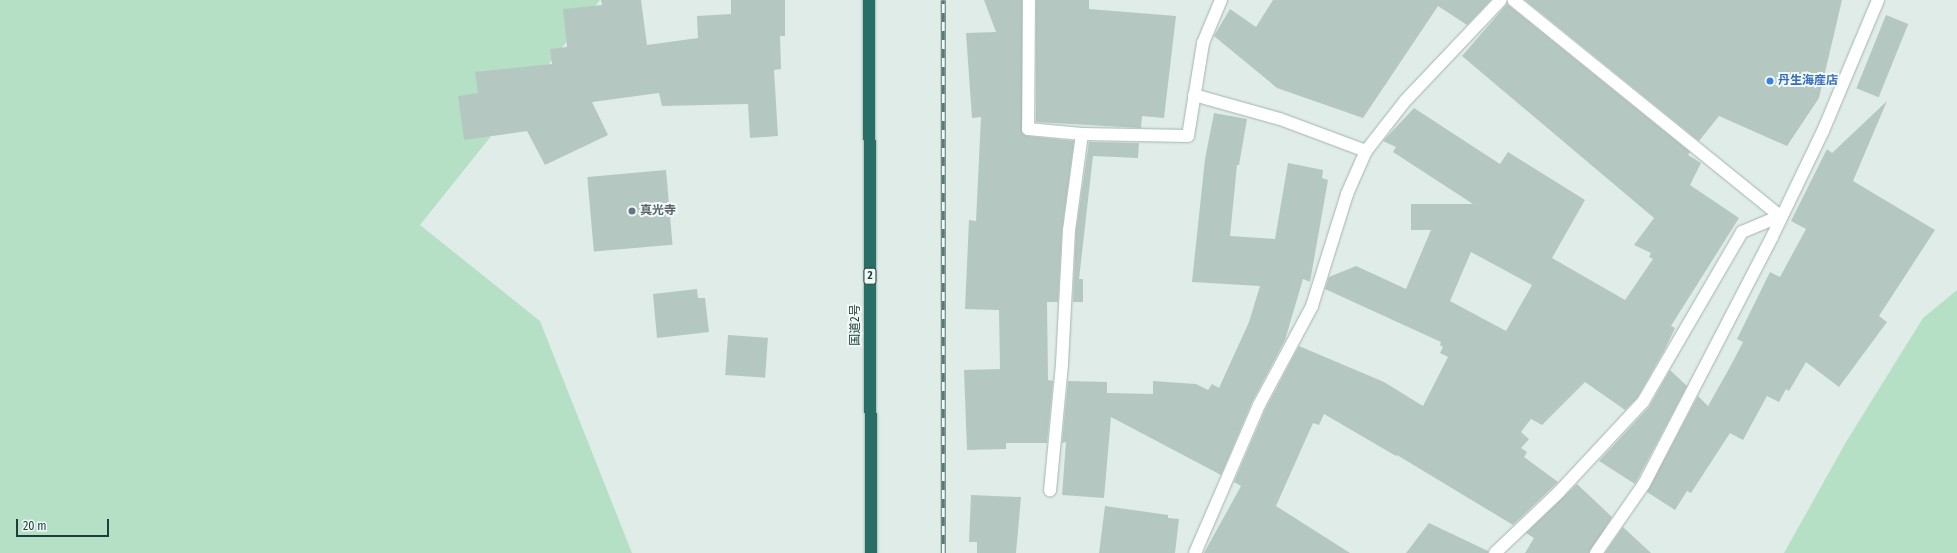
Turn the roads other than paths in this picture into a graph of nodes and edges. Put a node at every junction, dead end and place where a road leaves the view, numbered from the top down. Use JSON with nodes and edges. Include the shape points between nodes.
{"nodes":[{"id":1,"x":869,"y":0,"type":"edge"},
{"id":2,"x":1029,"y":0,"type":"edge"},
{"id":3,"x":1221,"y":0,"type":"edge"},
{"id":4,"x":1501,"y":0,"type":"edge"},
{"id":5,"x":1513,"y":0,"type":"edge"},
{"id":6,"x":1878,"y":0,"type":"edge"},
{"id":7,"x":1194,"y":95,"type":"junction"},
{"id":8,"x":1082,"y":134,"type":"junction"},
{"id":9,"x":1366,"y":151,"type":"junction"},
{"id":10,"x":1780,"y":216,"type":"junction"},
{"id":11,"x":1050,"y":490,"type":"dead end"},
{"id":12,"x":871,"y":553,"type":"edge"},
{"id":13,"x":1195,"y":553,"type":"edge"},
{"id":14,"x":1495,"y":553,"type":"edge"},
{"id":15,"x":1596,"y":553,"type":"edge"}],
"edges":[{"from":1,"to":12,"type":"highway","name":"国道2号","number":"2"},
{"from":2,"to":8,"type":"street","via":[[1028,129]]},
{"from":3,"to":7,"type":"street","via":[[1203,43]]},
{"from":4,"to":9,"type":"street","via":[[1406,101]]},
{"from":5,"to":10,"type":"street"},
{"from":6,"to":10,"type":"street","via":[[1823,131]]},
{"from":7,"to":8,"type":"street","via":[[1188,136]]},
{"from":7,"to":9,"type":"street","via":[[1280,119]]},
{"from":8,"to":11,"type":"street","via":[[1069,230],[1062,364]]},
{"from":9,"to":13,"type":"street","via":[[1347,194],[1312,306],[1259,405]]},
{"from":10,"to":14,"type":"street","via":[[1742,232],[1643,402],[1558,493]]},
{"from":10,"to":15,"type":"street","via":[[1644,484]]}]}
